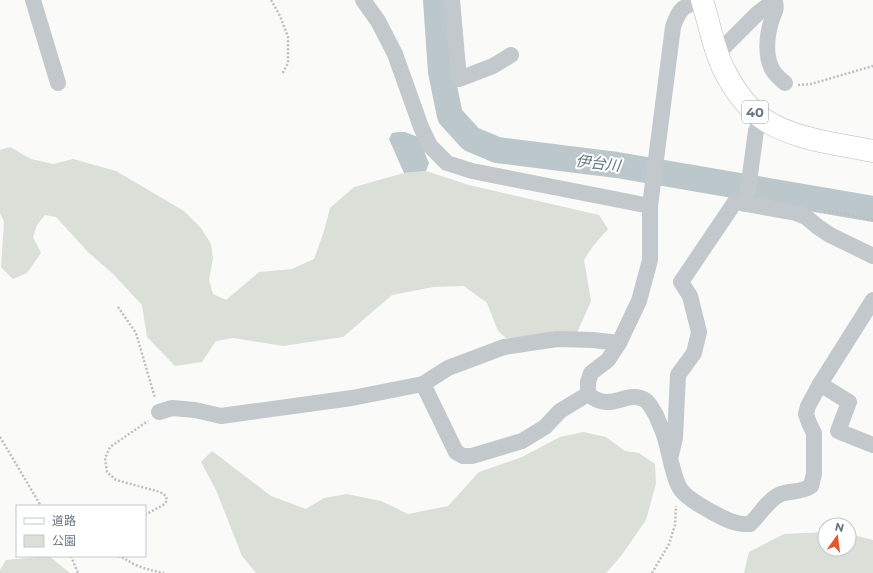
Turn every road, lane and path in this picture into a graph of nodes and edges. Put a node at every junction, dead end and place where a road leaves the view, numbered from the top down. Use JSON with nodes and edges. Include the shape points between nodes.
{"nodes":[{"id":1,"x":33,"y":0,"type":"edge"},
{"id":2,"x":271,"y":0,"type":"edge"},
{"id":3,"x":363,"y":0,"type":"edge"},
{"id":4,"x":452,"y":0,"type":"edge"},
{"id":5,"x":701,"y":0,"type":"edge"},
{"id":6,"x":775,"y":0,"type":"edge"},
{"id":7,"x":717,"y":54,"type":"junction"},
{"id":8,"x":511,"y":55,"type":"dead end"},
{"id":9,"x":873,"y":66,"type":"edge"},
{"id":10,"x":282,"y":74,"type":"dead end"},
{"id":11,"x":58,"y":83,"type":"dead end"},
{"id":12,"x":785,"y":83,"type":"joint"},
{"id":13,"x":762,"y":118,"type":"junction"},
{"id":14,"x":873,"y":151,"type":"edge"},
{"id":15,"x":746,"y":202,"type":"junction"},
{"id":16,"x":650,"y":206,"type":"junction"},
{"id":17,"x":806,"y":217,"type":"junction"},
{"id":18,"x":873,"y":220,"type":"edge"},
{"id":19,"x":873,"y":256,"type":"edge"},
{"id":20,"x":873,"y":300,"type":"edge"},
{"id":21,"x":118,"y":307,"type":"dead end"},
{"id":22,"x":619,"y":343,"type":"junction"},
{"id":23,"x":423,"y":384,"type":"junction"},
{"id":24,"x":820,"y":384,"type":"junction"},
{"id":25,"x":588,"y":394,"type":"junction"},
{"id":26,"x":159,"y":412,"type":"junction"},
{"id":27,"x":0,"y":437,"type":"edge"},
{"id":28,"x":873,"y":444,"type":"edge"},
{"id":29,"x":670,"y":458,"type":"junction"},
{"id":30,"x":680,"y":488,"type":"junction"},
{"id":31,"x":40,"y":505,"type":"edge"},
{"id":32,"x":146,"y":514,"type":"edge"},
{"id":33,"x":71,"y":557,"type":"edge"},
{"id":34,"x":124,"y":557,"type":"edge"},
{"id":35,"x":78,"y":573,"type":"edge"},
{"id":36,"x":164,"y":573,"type":"edge"},
{"id":37,"x":652,"y":573,"type":"edge"}],
"edges":[{"from":1,"to":11,"type":"street"},
{"from":2,"to":10,"type":"path","via":[[288,37],[288,63]]},
{"from":3,"to":16,"type":"street","via":[[378,21],[395,54],[430,146],[447,163]]},
{"from":4,"to":8,"type":"street","via":[[459,79],[492,66]]},
{"from":5,"to":7,"type":"main road","number":"40"},
{"from":5,"to":16,"type":"street","via":[[687,5],[677,14],[673,27]]},
{"from":6,"to":7,"type":"street","via":[[758,13]]},
{"from":6,"to":12,"type":"street","via":[[776,10],[768,31],[767,52],[772,68]]},
{"from":7,"to":13,"type":"main road","number":"40","via":[[735,89]]},
{"from":9,"to":12,"type":"path","via":[[811,84]]},
{"from":13,"to":14,"type":"main road","number":"40","via":[[798,135]]},
{"from":13,"to":15,"type":"street","via":[[756,131]]},
{"from":15,"to":17,"type":"street"},
{"from":15,"to":29,"type":"street","via":[[735,202],[681,282],[690,296],[699,332],[694,353],[678,375],[675,438]]},
{"from":16,"to":22,"type":"street","via":[[650,260],[639,301]]},
{"from":17,"to":18,"type":"path","via":[[818,212],[832,212]]},
{"from":17,"to":19,"type":"street","via":[[830,235]]},
{"from":20,"to":24,"type":"street"},
{"from":21,"to":26,"type":"path","via":[[136,333]]},
{"from":22,"to":23,"type":"street","via":[[557,339],[504,347],[448,368]]},
{"from":22,"to":25,"type":"street","via":[[608,360],[591,373]]},
{"from":23,"to":25,"type":"street","via":[[456,452],[463,456],[472,456],[522,441]]},
{"from":23,"to":26,"type":"street","via":[[352,398],[221,416],[172,408]]},
{"from":24,"to":28,"type":"street","via":[[848,402],[838,431]]},
{"from":24,"to":30,"type":"street","via":[[806,414],[814,433],[814,474],[811,486],[804,490],[781,494],[750,524],[740,525],[725,520],[688,498]]},
{"from":25,"to":29,"type":"street","via":[[603,402],[627,398],[646,401],[664,432]]},
{"from":26,"to":32,"type":"path","via":[[110,448],[106,458],[107,472],[116,480],[166,496],[167,501],[163,505]]},
{"from":27,"to":31,"type":"path"},
{"from":29,"to":30,"type":"street"},
{"from":30,"to":37,"type":"path","via":[[675,525],[669,544]]},
{"from":33,"to":35,"type":"path"},
{"from":34,"to":36,"type":"path","via":[[148,570]]}]}
